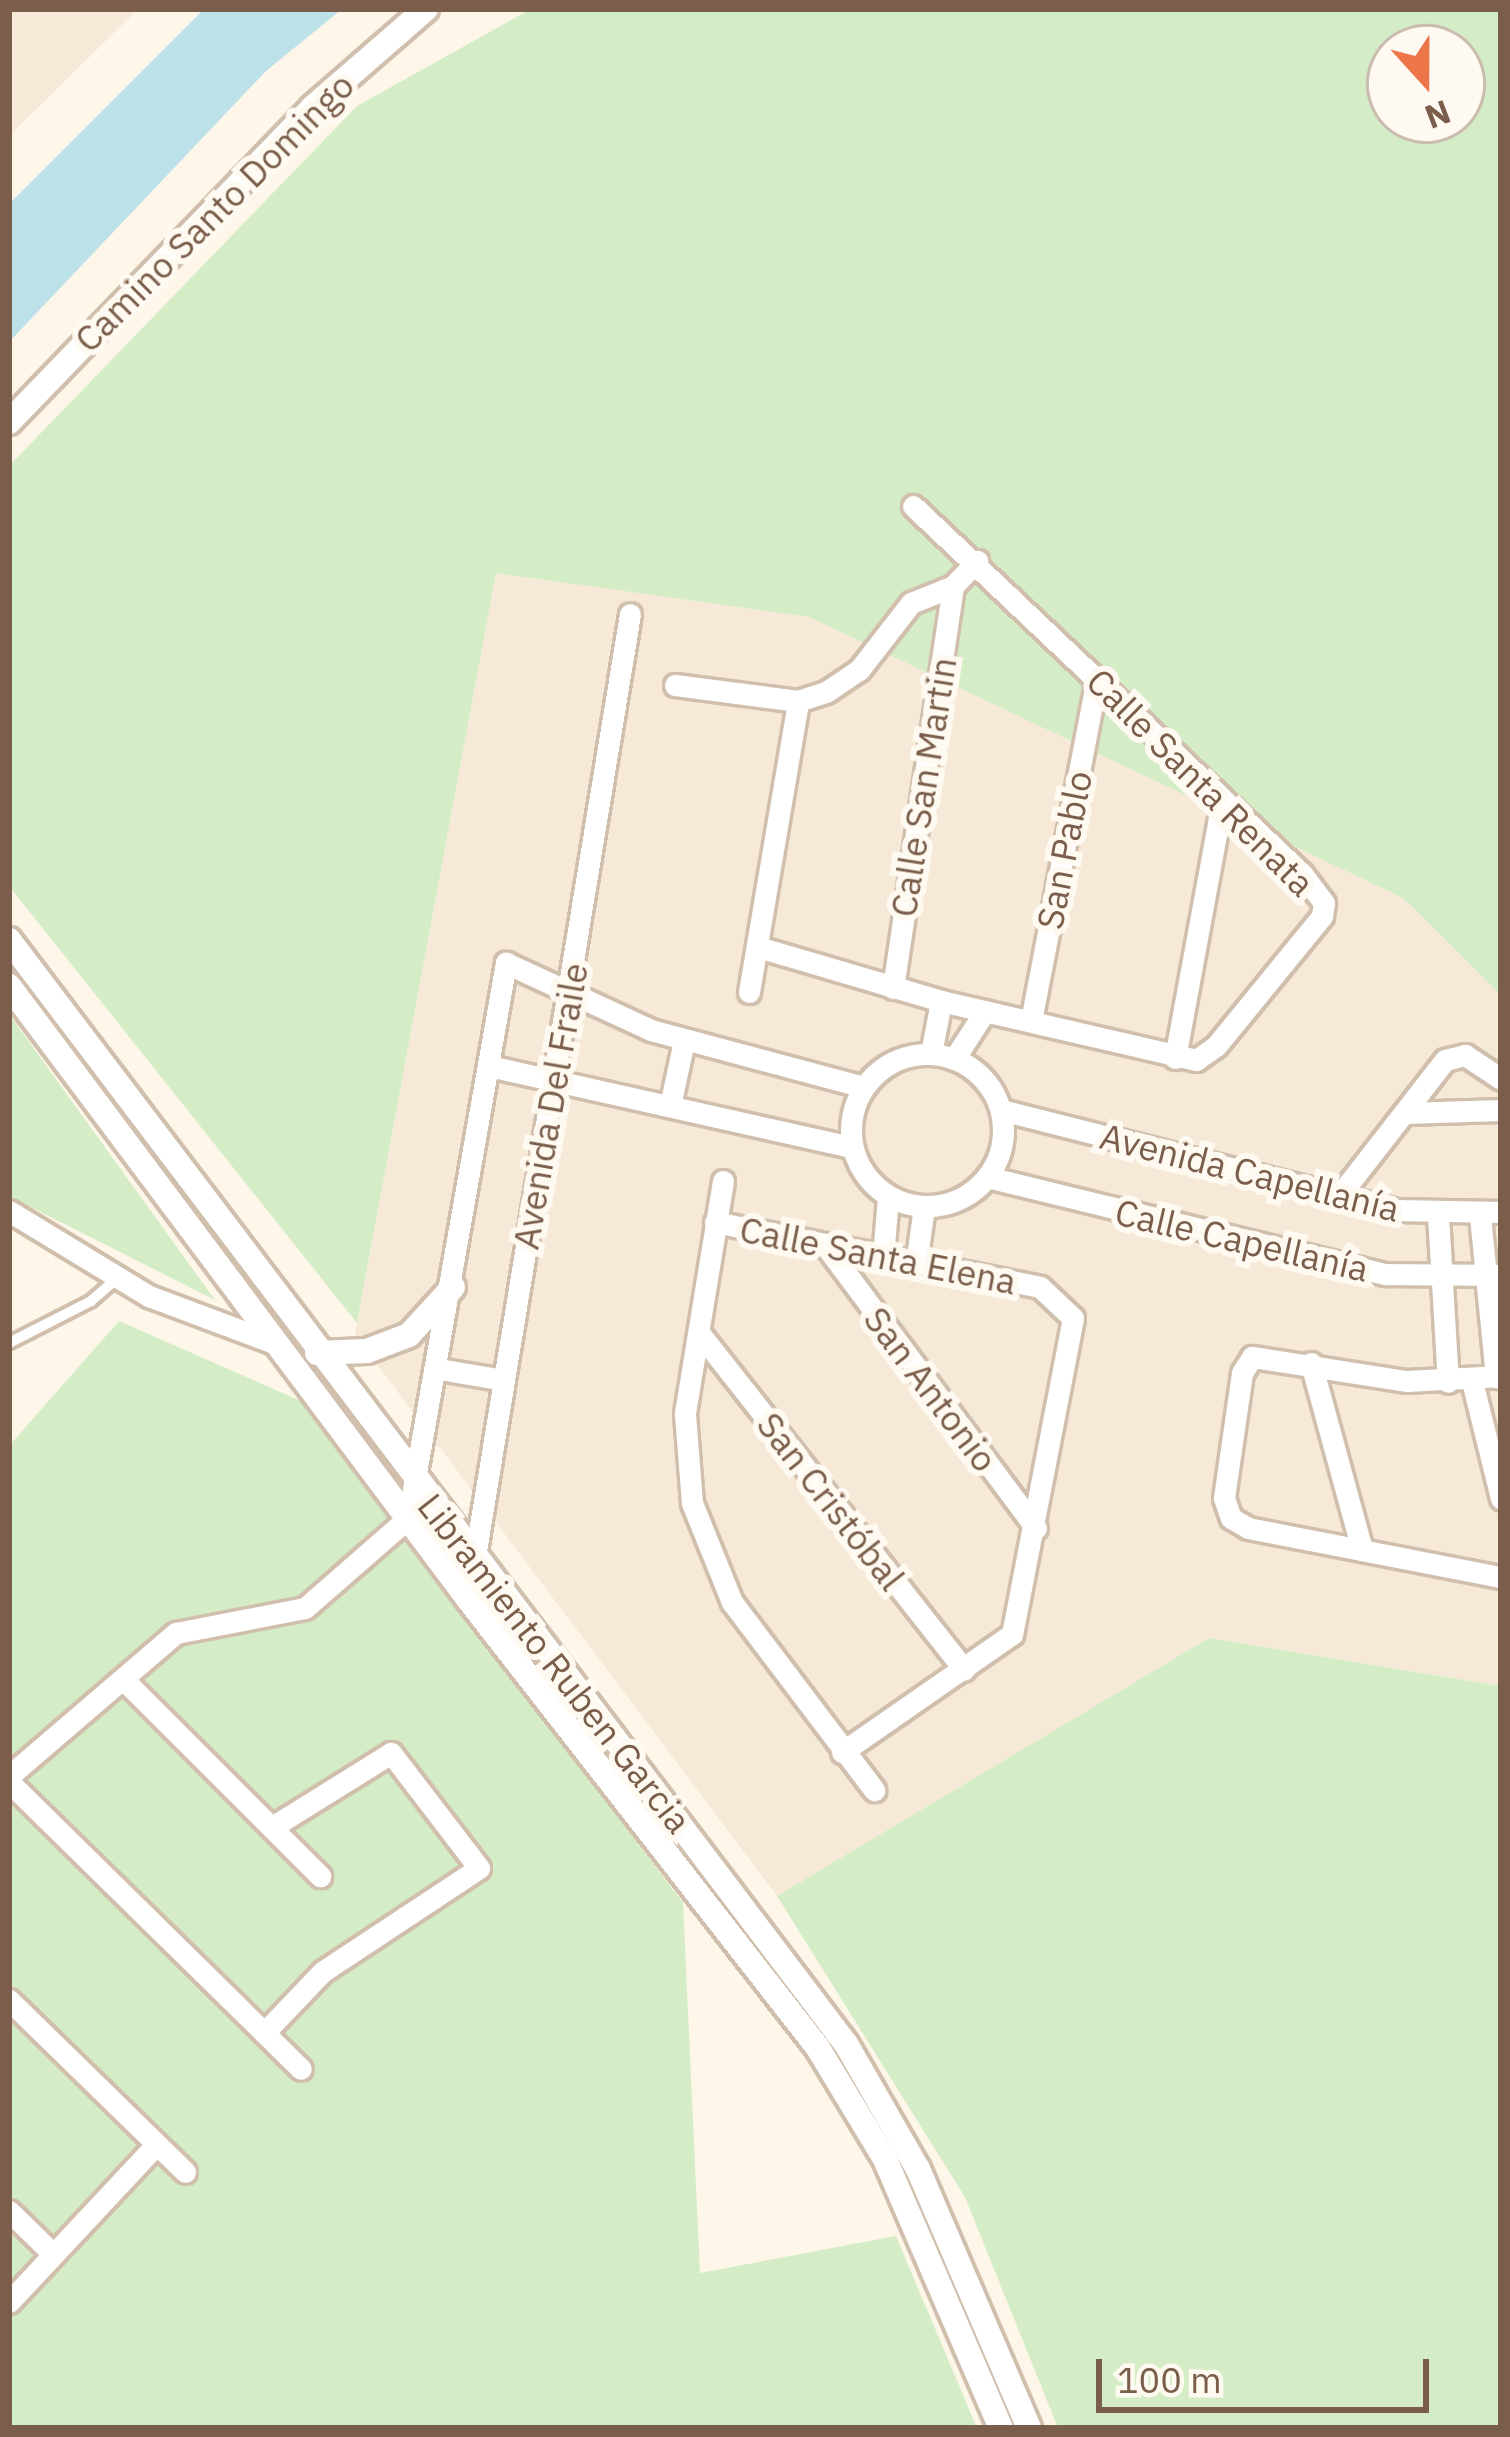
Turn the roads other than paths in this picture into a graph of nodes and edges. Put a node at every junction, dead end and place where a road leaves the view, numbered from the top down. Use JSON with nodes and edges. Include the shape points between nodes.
{"nodes":[{"id":1,"x":426,"y":9,"type":"edge"},
{"id":2,"x":9,"y":422,"type":"edge"},
{"id":3,"x":913,"y":506,"type":"dead end"},
{"id":4,"x":977,"y":561,"type":"junction"},
{"id":5,"x":953,"y":586,"type":"junction"},
{"id":6,"x":630,"y":614,"type":"dead end"},
{"id":7,"x":1096,"y":679,"type":"junction"},
{"id":8,"x":675,"y":686,"type":"dead end"},
{"id":9,"x":798,"y":701,"type":"junction"},
{"id":10,"x":1222,"y":802,"type":"junction"},
{"id":11,"x":9,"y":940,"type":"edge"},
{"id":12,"x":758,"y":946,"type":"junction"},
{"id":13,"x":9,"y":986,"type":"edge"},
{"id":14,"x":893,"y":988,"type":"junction"},
{"id":15,"x":749,"y":992,"type":"dead end"},
{"id":16,"x":569,"y":997,"type":"junction"},
{"id":17,"x":941,"y":1001,"type":"junction"},
{"id":18,"x":985,"y":1011,"type":"junction"},
{"id":19,"x":1030,"y":1022,"type":"junction"},
{"id":20,"x":684,"y":1041,"type":"junction"},
{"id":21,"x":931,"y":1054,"type":"junction"},
{"id":22,"x":1175,"y":1058,"type":"junction"},
{"id":23,"x":954,"y":1059,"type":"junction"},
{"id":24,"x":489,"y":1066,"type":"junction"},
{"id":25,"x":1501,"y":1079,"type":"edge"},
{"id":26,"x":555,"y":1081,"type":"junction"},
{"id":27,"x":863,"y":1087,"type":"junction"},
{"id":28,"x":671,"y":1101,"type":"junction"},
{"id":29,"x":1001,"y":1110,"type":"junction"},
{"id":30,"x":1501,"y":1110,"type":"edge"},
{"id":31,"x":1406,"y":1113,"type":"junction"},
{"id":32,"x":851,"y":1147,"type":"junction"},
{"id":33,"x":987,"y":1177,"type":"junction"},
{"id":34,"x":723,"y":1181,"type":"dead end"},
{"id":35,"x":1339,"y":1196,"type":"junction"},
{"id":36,"x":888,"y":1197,"type":"junction"},
{"id":37,"x":924,"y":1207,"type":"junction"},
{"id":38,"x":9,"y":1211,"type":"edge"},
{"id":39,"x":1491,"y":1214,"type":"edge"},
{"id":40,"x":1438,"y":1215,"type":"junction"},
{"id":41,"x":715,"y":1222,"type":"junction"},
{"id":42,"x":828,"y":1249,"type":"junction"},
{"id":43,"x":884,"y":1257,"type":"junction"},
{"id":44,"x":916,"y":1264,"type":"junction"},
{"id":45,"x":1494,"y":1276,"type":"edge"},
{"id":46,"x":117,"y":1278,"type":"junction"},
{"id":47,"x":1442,"y":1280,"type":"junction"},
{"id":48,"x":453,"y":1288,"type":"junction"},
{"id":49,"x":700,"y":1334,"type":"junction"},
{"id":50,"x":9,"y":1343,"type":"edge"},
{"id":51,"x":277,"y":1344,"type":"junction"},
{"id":52,"x":317,"y":1353,"type":"junction"},
{"id":53,"x":1311,"y":1364,"type":"junction"},
{"id":54,"x":439,"y":1369,"type":"junction"},
{"id":55,"x":1498,"y":1376,"type":"edge"},
{"id":56,"x":504,"y":1380,"type":"junction"},
{"id":57,"x":1472,"y":1381,"type":"junction"},
{"id":58,"x":1448,"y":1382,"type":"junction"},
{"id":59,"x":416,"y":1486,"type":"junction"},
{"id":60,"x":1501,"y":1498,"type":"edge"},
{"id":61,"x":408,"y":1518,"type":"junction"},
{"id":62,"x":1036,"y":1528,"type":"junction"},
{"id":63,"x":1362,"y":1550,"type":"junction"},
{"id":64,"x":475,"y":1558,"type":"junction"},
{"id":65,"x":1501,"y":1577,"type":"edge"},
{"id":66,"x":468,"y":1599,"type":"junction"},
{"id":67,"x":964,"y":1669,"type":"junction"},
{"id":68,"x":122,"y":1679,"type":"junction"},
{"id":69,"x":842,"y":1752,"type":"junction"},
{"id":70,"x":9,"y":1779,"type":"edge"},
{"id":71,"x":874,"y":1790,"type":"dead end"},
{"id":72,"x":272,"y":1827,"type":"junction"},
{"id":73,"x":320,"y":1876,"type":"dead end"},
{"id":74,"x":9,"y":2000,"type":"edge"},
{"id":75,"x":264,"y":2032,"type":"junction"},
{"id":76,"x":301,"y":2069,"type":"dead end"},
{"id":77,"x":157,"y":2144,"type":"junction"},
{"id":78,"x":185,"y":2172,"type":"dead end"},
{"id":79,"x":9,"y":2210,"type":"edge"},
{"id":80,"x":51,"y":2252,"type":"junction"},
{"id":81,"x":9,"y":2302,"type":"edge"},
{"id":82,"x":1001,"y":2428,"type":"edge"},
{"id":83,"x":1029,"y":2428,"type":"edge"}],
"edges":[{"from":1,"to":2,"type":"street","name":"Camino Santo Domingo","via":[[312,109]]},
{"from":3,"to":4,"type":"street","name":"Calle Santa Renata"},
{"from":4,"to":5,"type":"street"},
{"from":4,"to":7,"type":"street","name":"Calle Santa Renata"},
{"from":5,"to":9,"type":"street","via":[[911,603],[846,681]]},
{"from":5,"to":14,"type":"street","name":"Calle San Martin"},
{"from":6,"to":16,"type":"street","name":"Avenida Del Fraile"},
{"from":7,"to":10,"type":"street","name":"Calle Santa Renata"},
{"from":7,"to":19,"type":"street","name":"San Pablo"},
{"from":8,"to":9,"type":"street"},
{"from":9,"to":12,"type":"street"},
{"from":10,"to":22,"type":"street"},
{"from":10,"to":22,"type":"street","name":"Calle Santa Renata","via":[[1301,873],[1324,903],[1322,916],[1216,1046],[1196,1060]]},
{"from":11,"to":52,"type":"street","name":"Libramiento Ruben Garcia"},
{"from":12,"to":14,"type":"street"},
{"from":12,"to":15,"type":"street"},
{"from":13,"to":51,"type":"street","name":"Libramiento Ruben Garcia"},
{"from":14,"to":17,"type":"street"},
{"from":16,"to":20,"type":"street"},
{"from":16,"to":24,"type":"street","name":"Avenida Del Fraile","via":[[506,963]]},
{"from":16,"to":26,"type":"street","name":"Avenida Del Fraile"},
{"from":17,"to":18,"type":"street"},
{"from":17,"to":21,"type":"street"},
{"from":18,"to":19,"type":"street"},
{"from":18,"to":23,"type":"street"},
{"from":19,"to":22,"type":"street"},
{"from":20,"to":27,"type":"street"},
{"from":20,"to":28,"type":"street"},
{"from":21,"to":23,"type":"street"},
{"from":21,"to":27,"type":"street","via":[[905,1057]]},
{"from":23,"to":29,"type":"street","via":[[975,1070]]},
{"from":24,"to":26,"type":"street"},
{"from":24,"to":48,"type":"street","name":"Avenida Del Fraile"},
{"from":25,"to":31,"type":"street","via":[[1454,1054]]},
{"from":26,"to":28,"type":"street"},
{"from":26,"to":56,"type":"street","name":"Avenida Del Fraile"},
{"from":27,"to":32,"type":"street"},
{"from":28,"to":32,"type":"street"},
{"from":29,"to":33,"type":"street","via":[[1004,1133]]},
{"from":29,"to":35,"type":"street","name":"Avenida Capellanía"},
{"from":30,"to":31,"type":"street"},
{"from":31,"to":35,"type":"street"},
{"from":32,"to":36,"type":"street"},
{"from":33,"to":37,"type":"street","via":[[969,1194]]},
{"from":33,"to":47,"type":"street","name":"Calle Capellanía","via":[[1334,1263]]},
{"from":34,"to":41,"type":"street","name":"Calle Santa Elena"},
{"from":35,"to":40,"type":"street","name":"Avenida Capellanía"},
{"from":36,"to":37,"type":"street"},
{"from":36,"to":43,"type":"street"},
{"from":37,"to":44,"type":"street"},
{"from":38,"to":46,"type":"street"},
{"from":39,"to":40,"type":"street","name":"Avenida Capellanía"},
{"from":39,"to":45,"type":"street"},
{"from":40,"to":47,"type":"street"},
{"from":41,"to":42,"type":"street","name":"Calle Santa Elena"},
{"from":41,"to":49,"type":"street","name":"Calle Santa Elena"},
{"from":42,"to":43,"type":"street","name":"Calle Santa Elena"},
{"from":42,"to":62,"type":"street","name":"San Antonio"},
{"from":43,"to":44,"type":"street","name":"Calle Santa Elena"},
{"from":44,"to":62,"type":"street","name":"Calle Santa Elena","via":[[1040,1287],[1073,1318]]},
{"from":45,"to":47,"type":"street","name":"Calle Capellanía"},
{"from":45,"to":55,"type":"street"},
{"from":46,"to":50,"type":"lane","via":[[91,1301]]},
{"from":46,"to":51,"type":"street","via":[[200,1319]]},
{"from":47,"to":58,"type":"street"},
{"from":48,"to":52,"type":"street","via":[[409,1335],[367,1352]]},
{"from":48,"to":54,"type":"street","name":"Avenida Del Fraile"},
{"from":49,"to":67,"type":"street","name":"San Cristóbal"},
{"from":49,"to":69,"type":"street","name":"Calle Santa Elena","via":[[686,1467],[706,1552],[767,1657]]},
{"from":51,"to":61,"type":"street","name":"Libramiento Ruben Garcia"},
{"from":52,"to":59,"type":"street","name":"Libramiento Ruben Garcia"},
{"from":53,"to":58,"type":"street"},
{"from":53,"to":63,"type":"street"},
{"from":53,"to":63,"type":"street","via":[[1252,1357],[1226,1481],[1231,1518]]},
{"from":54,"to":56,"type":"street"},
{"from":54,"to":59,"type":"street","name":"Avenida Del Fraile"},
{"from":55,"to":57,"type":"street"},
{"from":56,"to":64,"type":"street","name":"Avenida Del Fraile"},
{"from":57,"to":58,"type":"street"},
{"from":57,"to":60,"type":"street"},
{"from":59,"to":61,"type":"street","name":"Avenida Del Fraile"},
{"from":59,"to":64,"type":"street","name":"Libramiento Ruben Garcia"},
{"from":61,"to":66,"type":"street","name":"Libramiento Ruben Garcia"},
{"from":61,"to":68,"type":"street","via":[[304,1608],[176,1634]]},
{"from":62,"to":67,"type":"street","name":"Calle Santa Elena","via":[[1012,1634]]},
{"from":63,"to":65,"type":"street"},
{"from":64,"to":66,"type":"street","name":"Avenida Del Fraile"},
{"from":64,"to":83,"type":"street","name":"Libramiento Ruben Garcia","via":[[871,2083],[935,2207]]},
{"from":66,"to":82,"type":"street","name":"Libramiento Ruben Garcia","via":[[818,2048],[885,2159]]},
{"from":67,"to":69,"type":"street","name":"Calle Santa Elena"},
{"from":68,"to":70,"type":"street"},
{"from":68,"to":72,"type":"street"},
{"from":69,"to":71,"type":"street","name":"Calle Santa Elena"},
{"from":70,"to":75,"type":"street"},
{"from":72,"to":73,"type":"street"},
{"from":72,"to":75,"type":"street","via":[[391,1753],[479,1868],[322,1972]]},
{"from":74,"to":77,"type":"street"},
{"from":75,"to":76,"type":"street"},
{"from":77,"to":78,"type":"street"},
{"from":77,"to":80,"type":"street"},
{"from":79,"to":80,"type":"street"},
{"from":80,"to":81,"type":"street"}]}
